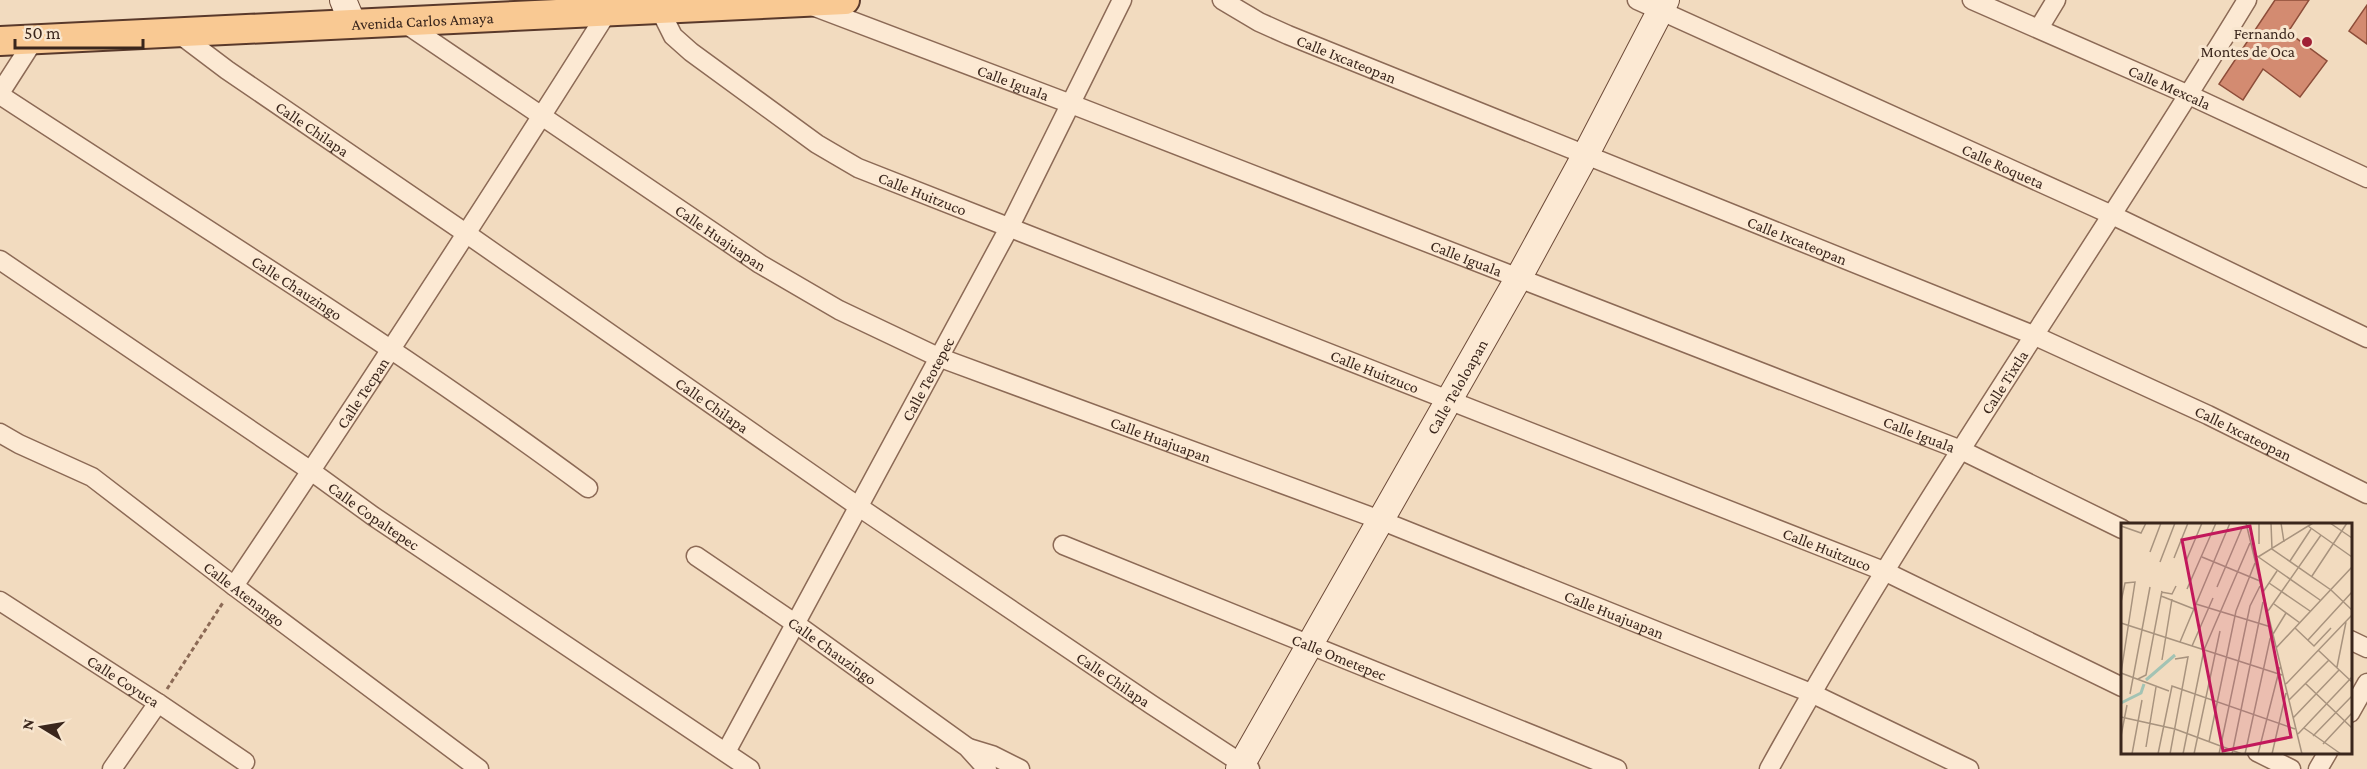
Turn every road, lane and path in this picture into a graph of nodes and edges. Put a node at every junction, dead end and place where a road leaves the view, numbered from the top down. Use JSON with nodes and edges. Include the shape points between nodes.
{"nodes":[{"id":1,"x":845,"y":0,"type":"edge"},
{"id":2,"x":1122,"y":0,"type":"edge"},
{"id":3,"x":1222,"y":0,"type":"edge"},
{"id":4,"x":1637,"y":0,"type":"edge"},
{"id":5,"x":1972,"y":0,"type":"edge"},
{"id":6,"x":2056,"y":0,"type":"edge"},
{"id":7,"x":2247,"y":0,"type":"edge"},
{"id":8,"x":730,"y":2,"type":"edge"},
{"id":9,"x":801,"y":2,"type":"junction"},
{"id":10,"x":1664,"y":5,"type":"edge"},
{"id":11,"x":660,"y":10,"type":"junction"},
{"id":12,"x":356,"y":12,"type":"edge"},
{"id":13,"x":607,"y":13,"type":"junction"},
{"id":14,"x":401,"y":21,"type":"junction"},
{"id":15,"x":2039,"y":28,"type":"junction"},
{"id":16,"x":178,"y":33,"type":"junction"},
{"id":17,"x":34,"y":40,"type":"junction"},
{"id":18,"x":0,"y":41,"type":"edge"},
{"id":19,"x":0,"y":94,"type":"edge"},
{"id":20,"x":2189,"y":95,"type":"junction"},
{"id":21,"x":1071,"y":104,"type":"junction"},
{"id":22,"x":543,"y":116,"type":"junction"},
{"id":23,"x":1586,"y":154,"type":"junction"},
{"id":24,"x":2367,"y":178,"type":"edge"},
{"id":25,"x":2112,"y":215,"type":"junction"},
{"id":26,"x":1009,"y":228,"type":"junction"},
{"id":27,"x":467,"y":234,"type":"junction"},
{"id":28,"x":0,"y":260,"type":"edge"},
{"id":29,"x":1518,"y":277,"type":"junction"},
{"id":30,"x":2033,"y":335,"type":"junction"},
{"id":31,"x":2367,"y":338,"type":"edge"},
{"id":32,"x":391,"y":350,"type":"junction"},
{"id":33,"x":938,"y":357,"type":"junction"},
{"id":34,"x":1450,"y":399,"type":"junction"},
{"id":35,"x":0,"y":433,"type":"edge"},
{"id":36,"x":1960,"y":450,"type":"junction"},
{"id":37,"x":311,"y":471,"type":"junction"},
{"id":38,"x":588,"y":488,"type":"dead end"},
{"id":39,"x":2367,"y":494,"type":"edge"},
{"id":40,"x":859,"y":507,"type":"junction"},
{"id":41,"x":1380,"y":520,"type":"junction"},
{"id":42,"x":2121,"y":528,"type":"edge"},
{"id":43,"x":1063,"y":545,"type":"dead end"},
{"id":44,"x":696,"y":556,"type":"dead end"},
{"id":45,"x":1886,"y":572,"type":"junction"},
{"id":46,"x":234,"y":586,"type":"junction"},
{"id":47,"x":0,"y":601,"type":"edge"},
{"id":48,"x":796,"y":624,"type":"junction"},
{"id":49,"x":2352,"y":641,"type":"edge"},
{"id":50,"x":1309,"y":645,"type":"junction"},
{"id":51,"x":2367,"y":648,"type":"edge"},
{"id":52,"x":2367,"y":683,"type":"edge"},
{"id":53,"x":2121,"y":687,"type":"edge"},
{"id":54,"x":1811,"y":693,"type":"junction"},
{"id":55,"x":158,"y":703,"type":"junction"},
{"id":56,"x":2352,"y":709,"type":"edge"},
{"id":57,"x":967,"y":747,"type":"junction"},
{"id":58,"x":726,"y":752,"type":"junction"},
{"id":59,"x":2260,"y":754,"type":"edge"},
{"id":60,"x":2327,"y":754,"type":"edge"},
{"id":61,"x":245,"y":762,"type":"dead end"},
{"id":62,"x":1244,"y":768,"type":"edge"},
{"id":63,"x":112,"y":769,"type":"edge"},
{"id":64,"x":479,"y":769,"type":"edge"},
{"id":65,"x":750,"y":769,"type":"edge"},
{"id":66,"x":987,"y":769,"type":"edge"},
{"id":67,"x":1020,"y":769,"type":"edge"},
{"id":68,"x":1617,"y":769,"type":"edge"},
{"id":69,"x":1769,"y":769,"type":"edge"},
{"id":70,"x":1969,"y":769,"type":"edge"},
{"id":71,"x":2291,"y":769,"type":"edge"},
{"id":72,"x":2318,"y":769,"type":"edge"}],
"edges":[{"from":1,"to":9,"type":"main road","name":"Avenida Carlos Amaya"},
{"from":2,"to":21,"type":"street","name":"Calle Teotepec"},
{"from":3,"to":23,"type":"street","name":"Calle Ixcateopan","via":[[1288,35]]},
{"from":4,"to":10,"type":"street","name":"Calle Roqueta"},
{"from":5,"to":15,"type":"street","name":"Calle Mexcala"},
{"from":6,"to":15,"type":"street"},
{"from":7,"to":20,"type":"street","name":"Calle Tixtla"},
{"from":8,"to":9,"type":"main road","name":"Avenida Carlos Amaya"},
{"from":8,"to":11,"type":"main road","name":"Avenida Carlos Amaya"},
{"from":9,"to":21,"type":"street","name":"Calle Iguala"},
{"from":10,"to":23,"type":"street","name":"Calle Teloloapan"},
{"from":10,"to":25,"type":"street","name":"Calle Roqueta"},
{"from":11,"to":13,"type":"main road","name":"Avenida Carlos Amaya"},
{"from":11,"to":26,"type":"street","name":"Calle Huitzuco","via":[[673,36],[691,52],[817,144],[858,168]]},
{"from":12,"to":14,"type":"main road","name":"Avenida Carlos Amaya"},
{"from":12,"to":16,"type":"main road","name":"Avenida Carlos Amaya"},
{"from":13,"to":14,"type":"main road","name":"Avenida Carlos Amaya"},
{"from":13,"to":22,"type":"street","name":"Calle Tecpan"},
{"from":14,"to":22,"type":"street","name":"Calle Huajuapan"},
{"from":15,"to":20,"type":"street","name":"Calle Mexcala"},
{"from":16,"to":17,"type":"main road","name":"Avenida Carlos Amaya"},
{"from":16,"to":27,"type":"street","name":"Calle Chilapa"},
{"from":17,"to":18,"type":"main road","name":"Avenida Carlos Amaya"},
{"from":17,"to":19,"type":"street"},
{"from":19,"to":32,"type":"street","name":"Calle Chauzingo"},
{"from":20,"to":24,"type":"street","name":"Calle Mexcala"},
{"from":20,"to":25,"type":"street","name":"Calle Tixtla"},
{"from":21,"to":26,"type":"street","name":"Calle Teotepec"},
{"from":21,"to":29,"type":"street","name":"Calle Iguala"},
{"from":22,"to":27,"type":"street","name":"Calle Tecpan"},
{"from":22,"to":33,"type":"street","name":"Calle Huajuapan","via":[[760,264],[839,310]]},
{"from":23,"to":29,"type":"street","name":"Calle Teloloapan"},
{"from":23,"to":30,"type":"street","name":"Calle Ixcateopan"},
{"from":25,"to":30,"type":"street","name":"Calle Tixtla"},
{"from":25,"to":31,"type":"street","name":"Calle Roqueta"},
{"from":26,"to":33,"type":"street","name":"Calle Teotepec"},
{"from":26,"to":34,"type":"street","name":"Calle Huitzuco"},
{"from":27,"to":32,"type":"street","name":"Calle Tecpan"},
{"from":27,"to":40,"type":"street","name":"Calle Chilapa"},
{"from":28,"to":37,"type":"street","name":"Calle Copaltepec"},
{"from":29,"to":34,"type":"street","name":"Calle Teloloapan"},
{"from":29,"to":36,"type":"street","name":"Calle Iguala"},
{"from":30,"to":36,"type":"street","name":"Calle Tixtla"},
{"from":30,"to":39,"type":"street","name":"Calle Ixcateopan"},
{"from":32,"to":37,"type":"street","name":"Calle Tecpan"},
{"from":32,"to":38,"type":"street","name":"Calle Chauzingo"},
{"from":33,"to":40,"type":"street","name":"Calle Teotepec"},
{"from":33,"to":41,"type":"street","name":"Calle Huajuapan"},
{"from":34,"to":41,"type":"street","name":"Calle Teloloapan"},
{"from":34,"to":45,"type":"street","name":"Calle Huitzuco"},
{"from":35,"to":46,"type":"street","name":"Calle Atenango","via":[[92,477]]},
{"from":36,"to":42,"type":"street","name":"Calle Iguala"},
{"from":36,"to":45,"type":"street","name":"Calle Tixtla"},
{"from":37,"to":46,"type":"street","name":"Calle Tecpan"},
{"from":37,"to":58,"type":"street","name":"Calle Copaltepec"},
{"from":40,"to":48,"type":"street","name":"Calle Teotepec"},
{"from":40,"to":62,"type":"street","name":"Calle Chilapa"},
{"from":41,"to":50,"type":"street","name":"Calle Teloloapan"},
{"from":41,"to":54,"type":"street","name":"Calle Huajuapan"},
{"from":43,"to":50,"type":"street","name":"Calle Ometepec"},
{"from":44,"to":48,"type":"street","name":"Calle Chauzingo"},
{"from":45,"to":53,"type":"street","name":"Calle Huitzuco"},
{"from":45,"to":54,"type":"street","name":"Calle Tixtla"},
{"from":46,"to":55,"type":"path"},
{"from":46,"to":64,"type":"street","name":"Calle Atenango"},
{"from":47,"to":55,"type":"street","name":"Calle Coyuca"},
{"from":48,"to":57,"type":"street","name":"Calle Chauzingo"},
{"from":48,"to":58,"type":"street","name":"Calle Teotepec"},
{"from":49,"to":51,"type":"street"},
{"from":50,"to":62,"type":"street","name":"Calle Teloloapan"},
{"from":50,"to":68,"type":"street","name":"Calle Ometepec"},
{"from":52,"to":56,"type":"street"},
{"from":54,"to":69,"type":"street","name":"Calle Tixtla"},
{"from":54,"to":70,"type":"street","name":"Calle Huajuapan"},
{"from":55,"to":61,"type":"street","name":"Calle Coyuca"},
{"from":55,"to":63,"type":"street"},
{"from":57,"to":66,"type":"street","name":"Calle Chauzingo"},
{"from":57,"to":67,"type":"street","name":"Calle Chauzingo","via":[[992,754]]},
{"from":58,"to":65,"type":"street","name":"Calle Copaltepec"},
{"from":59,"to":71,"type":"street"},
{"from":60,"to":72,"type":"street"}]}
